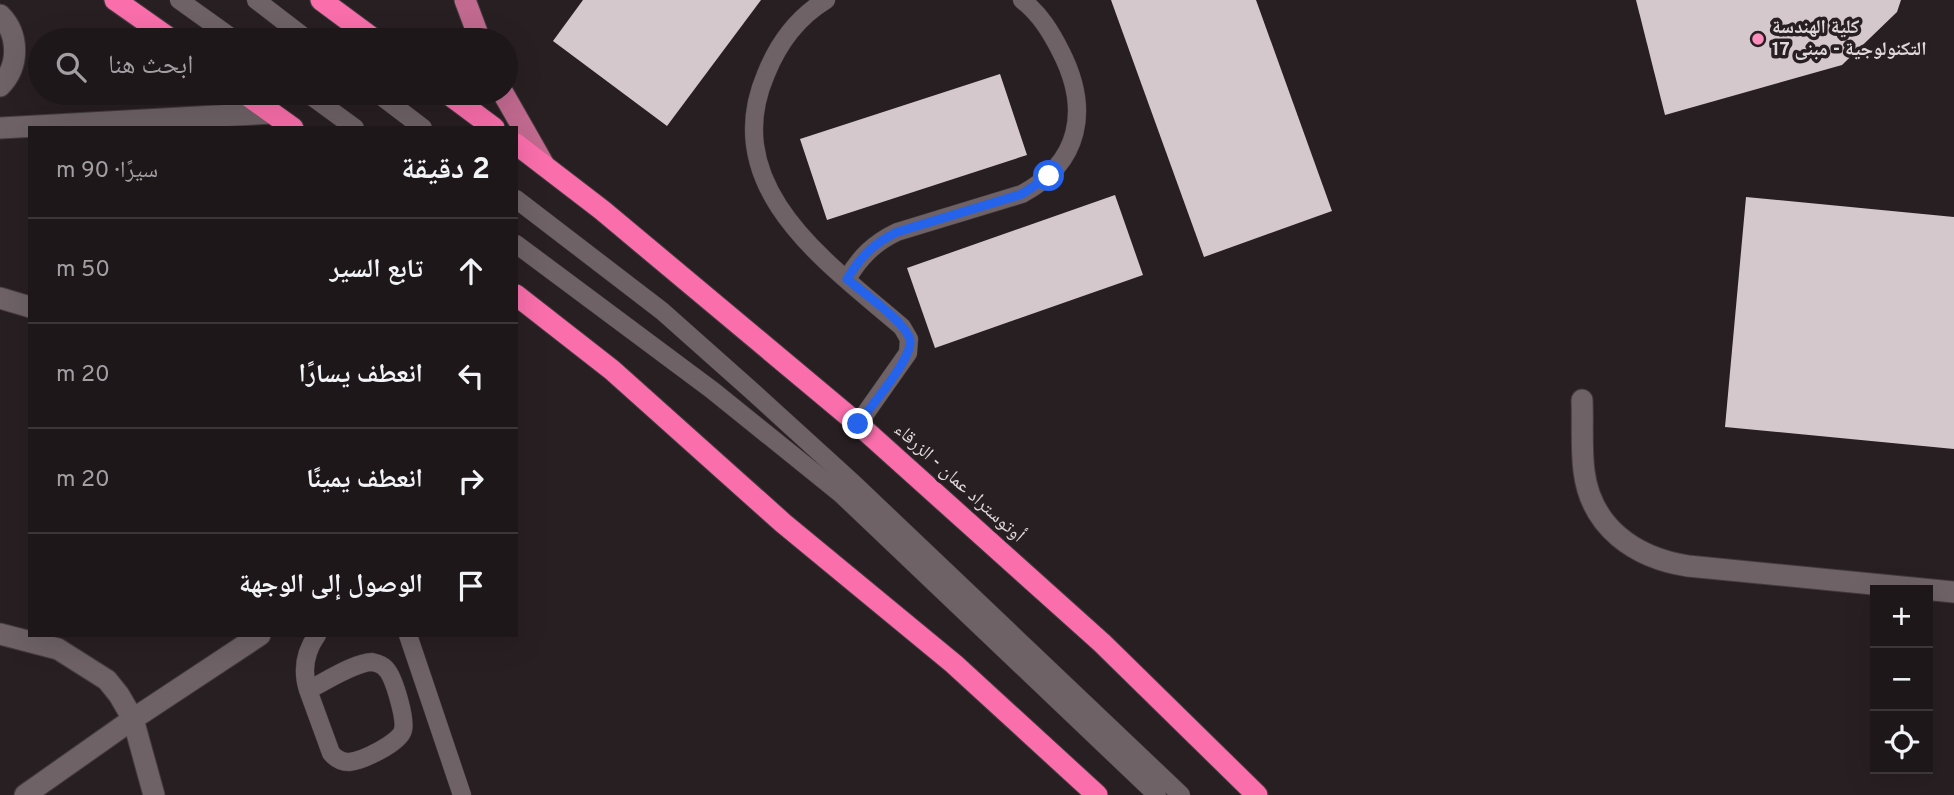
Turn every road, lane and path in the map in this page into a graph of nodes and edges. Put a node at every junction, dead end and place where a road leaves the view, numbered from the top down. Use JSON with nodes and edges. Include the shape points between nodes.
{"nodes":[{"id":1,"x":115,"y":0,"type":"edge"},
{"id":2,"x":179,"y":0,"type":"edge"},
{"id":3,"x":256,"y":0,"type":"edge"},
{"id":4,"x":321,"y":0,"type":"edge"},
{"id":5,"x":465,"y":0,"type":"edge"},
{"id":6,"x":1022,"y":0,"type":"edge"},
{"id":7,"x":816,"y":3,"type":"edge"},
{"id":8,"x":0,"y":15,"type":"edge"},
{"id":9,"x":155,"y":28,"type":"edge"},
{"id":10,"x":218,"y":28,"type":"edge"},
{"id":11,"x":292,"y":28,"type":"edge"},
{"id":12,"x":359,"y":28,"type":"edge"},
{"id":13,"x":476,"y":28,"type":"edge"},
{"id":14,"x":0,"y":86,"type":"edge"},
{"id":15,"x":261,"y":105,"type":"edge"},
{"id":16,"x":323,"y":105,"type":"edge"},
{"id":17,"x":393,"y":105,"type":"edge"},
{"id":18,"x":463,"y":105,"type":"edge"},
{"id":19,"x":510,"y":105,"type":"edge"},
{"id":20,"x":272,"y":113,"type":"junction"},
{"id":21,"x":174,"y":123,"type":"edge"},
{"id":22,"x":70,"y":126,"type":"edge"},
{"id":23,"x":290,"y":126,"type":"edge"},
{"id":24,"x":352,"y":126,"type":"edge"},
{"id":25,"x":420,"y":126,"type":"edge"},
{"id":26,"x":491,"y":126,"type":"edge"},
{"id":27,"x":28,"y":127,"type":"edge"},
{"id":28,"x":0,"y":128,"type":"edge"},
{"id":29,"x":518,"y":145,"type":"edge"},
{"id":30,"x":544,"y":164,"type":"junction"},
{"id":31,"x":518,"y":201,"type":"edge"},
{"id":32,"x":518,"y":245,"type":"edge"},
{"id":33,"x":847,"y":279,"type":"junction"},
{"id":34,"x":518,"y":297,"type":"edge"},
{"id":35,"x":0,"y":298,"type":"edge"},
{"id":36,"x":28,"y":306,"type":"edge"},
{"id":37,"x":1582,"y":400,"type":"dead end"},
{"id":38,"x":858,"y":424,"type":"junction"},
{"id":39,"x":1954,"y":592,"type":"edge"},
{"id":40,"x":0,"y":634,"type":"edge"},
{"id":41,"x":257,"y":637,"type":"edge"},
{"id":42,"x":316,"y":637,"type":"edge"},
{"id":43,"x":409,"y":637,"type":"edge"},
{"id":44,"x":308,"y":690,"type":"junction"},
{"id":45,"x":132,"y":719,"type":"junction"},
{"id":46,"x":25,"y":795,"type":"edge"},
{"id":47,"x":155,"y":795,"type":"edge"},
{"id":48,"x":461,"y":795,"type":"edge"},
{"id":49,"x":1097,"y":795,"type":"edge"},
{"id":50,"x":1157,"y":795,"type":"edge"},
{"id":51,"x":1181,"y":795,"type":"edge"},
{"id":52,"x":1256,"y":795,"type":"edge"}],
"edges":[{"from":1,"to":9,"type":"highway"},
{"from":2,"to":10,"type":"lane"},
{"from":3,"to":11,"type":"lane"},
{"from":4,"to":12,"type":"highway"},
{"from":5,"to":13,"type":"main road"},
{"from":6,"to":33,"type":"lane","via":[[1053,36],[1077,98],[1075,132],[1060,164],[1022,194],[881,240]]},
{"from":7,"to":33,"type":"lane","via":[[789,32],[771,61],[754,127],[755,149],[763,176],[790,225]]},
{"from":8,"to":14,"type":"street","via":[[15,41],[14,62]]},
{"from":15,"to":20,"type":"highway"},
{"from":16,"to":24,"type":"lane"},
{"from":17,"to":25,"type":"lane"},
{"from":18,"to":26,"type":"highway"},
{"from":19,"to":30,"type":"main road"},
{"from":20,"to":21,"type":"street"},
{"from":20,"to":23,"type":"highway"},
{"from":21,"to":22,"type":"street"},
{"from":27,"to":28,"type":"street"},
{"from":29,"to":30,"type":"highway","name":"أوتوستراد عمان - الزرقاء"},
{"from":30,"to":38,"type":"highway","name":"أوتوستراد عمان - الزرقاء"},
{"from":31,"to":51,"type":"lane","via":[[662,311],[722,364]]},
{"from":32,"to":50,"type":"lane","via":[[712,390],[841,494]]},
{"from":33,"to":38,"type":"lane","via":[[902,327],[909,339],[908,353]]},
{"from":34,"to":49,"type":"highway","via":[[612,370],[783,523],[954,664]]},
{"from":35,"to":36,"type":"street"},
{"from":37,"to":39,"type":"street","via":[[1584,472],[1591,496],[1602,519],[1640,553],[1688,566]]},
{"from":38,"to":52,"type":"highway","name":"أوتوستراد عمان - الزرقاء","via":[[1102,643]]},
{"from":40,"to":45,"type":"street","via":[[58,649],[107,680]]},
{"from":41,"to":45,"type":"street"},
{"from":42,"to":44,"type":"lane","via":[[304,666]]},
{"from":43,"to":48,"type":"lane"},
{"from":44,"to":44,"type":"lane","via":[[331,753],[342,761],[351,762],[394,742],[403,731],[390,675],[380,664],[362,664]]},
{"from":45,"to":46,"type":"street"},
{"from":45,"to":47,"type":"street"}]}
